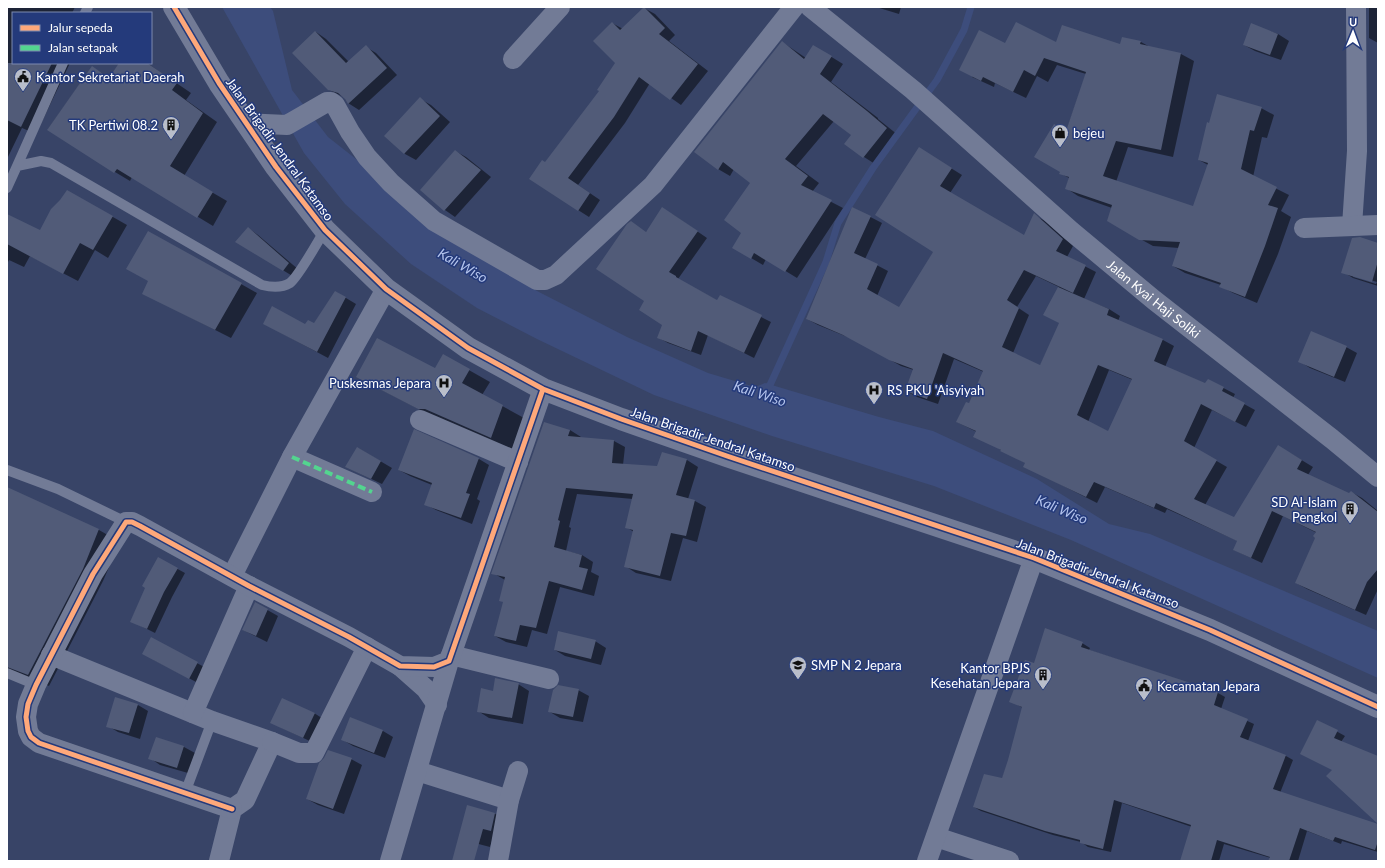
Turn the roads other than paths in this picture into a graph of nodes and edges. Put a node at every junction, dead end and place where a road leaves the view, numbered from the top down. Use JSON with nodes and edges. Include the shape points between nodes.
{"nodes":[{"id":1,"x":174,"y":7,"type":"edge"},
{"id":2,"x":560,"y":7,"type":"edge"},
{"id":3,"x":794,"y":7,"type":"edge"},
{"id":4,"x":1356,"y":7,"type":"edge"},
{"id":5,"x":820,"y":11,"type":"edge"},
{"id":6,"x":513,"y":58,"type":"dead end"},
{"id":7,"x":63,"y":64,"type":"edge"},
{"id":8,"x":246,"y":123,"type":"junction"},
{"id":9,"x":17,"y":166,"type":"junction"},
{"id":10,"x":7,"y":188,"type":"edge"},
{"id":11,"x":1378,"y":225,"type":"edge"},
{"id":12,"x":1352,"y":226,"type":"junction"},
{"id":13,"x":1304,"y":228,"type":"dead end"},
{"id":14,"x":325,"y":230,"type":"junction"},
{"id":15,"x":386,"y":289,"type":"junction"},
{"id":16,"x":543,"y":389,"type":"junction"},
{"id":17,"x":420,"y":420,"type":"dead end"},
{"id":18,"x":292,"y":457,"type":"junction"},
{"id":19,"x":518,"y":462,"type":"junction"},
{"id":20,"x":7,"y":470,"type":"edge"},
{"id":21,"x":1378,"y":477,"type":"edge"},
{"id":22,"x":372,"y":492,"type":"dead end"},
{"id":23,"x":126,"y":522,"type":"junction"},
{"id":24,"x":1034,"y":558,"type":"junction"},
{"id":25,"x":232,"y":576,"type":"junction"},
{"id":26,"x":249,"y":586,"type":"junction"},
{"id":27,"x":367,"y":648,"type":"junction"},
{"id":28,"x":51,"y":655,"type":"junction"},
{"id":29,"x":450,"y":658,"type":"junction"},
{"id":30,"x":400,"y":666,"type":"junction"},
{"id":31,"x":7,"y":673,"type":"edge"},
{"id":32,"x":549,"y":679,"type":"dead end"},
{"id":33,"x":36,"y":684,"type":"junction"},
{"id":34,"x":437,"y":705,"type":"junction"},
{"id":35,"x":1378,"y":707,"type":"edge"},
{"id":36,"x":193,"y":713,"type":"junction"},
{"id":37,"x":212,"y":721,"type":"junction"},
{"id":38,"x":272,"y":742,"type":"junction"},
{"id":39,"x":417,"y":771,"type":"junction"},
{"id":40,"x":518,"y":771,"type":"dead end"},
{"id":41,"x":185,"y":793,"type":"junction"},
{"id":42,"x":509,"y":800,"type":"junction"},
{"id":43,"x":232,"y":809,"type":"junction"},
{"id":44,"x":936,"y":837,"type":"junction"},
{"id":45,"x":219,"y":861,"type":"edge"},
{"id":46,"x":390,"y":861,"type":"edge"},
{"id":47,"x":498,"y":861,"type":"edge"},
{"id":48,"x":927,"y":861,"type":"edge"},
{"id":49,"x":1009,"y":861,"type":"edge"}],
"edges":[{"from":1,"to":8,"type":"street","name":"Jalan Brigadir Jendral Katamso"},
{"from":2,"to":6,"type":"street"},
{"from":3,"to":8,"type":"street","via":[[653,185],[556,275],[545,280],[537,280],[434,221],[390,183],[367,157],[331,102],[324,103],[287,126]]},
{"from":4,"to":12,"type":"street","via":[[1357,151]]},
{"from":5,"to":21,"type":"street","name":"Jalan Kyai Haji Soliki","via":[[1071,231]]},
{"from":7,"to":9,"type":"lane"},
{"from":8,"to":14,"type":"street","name":"Jalan Brigadir Jendral Katamso"},
{"from":9,"to":10,"type":"lane"},
{"from":9,"to":14,"type":"lane","via":[[41,161],[51,163],[262,285],[272,287],[290,283]]},
{"from":11,"to":12,"type":"street"},
{"from":12,"to":13,"type":"street"},
{"from":14,"to":15,"type":"street","name":"Jalan Brigadir Jendral Katamso"},
{"from":15,"to":16,"type":"street","name":"Jalan Brigadir Jendral Katamso","via":[[468,348]]},
{"from":15,"to":18,"type":"street"},
{"from":16,"to":19,"type":"street"},
{"from":16,"to":24,"type":"street","name":"Jalan Brigadir Jendral Katamso","via":[[727,456]]},
{"from":17,"to":19,"type":"street"},
{"from":18,"to":22,"type":"street"},
{"from":18,"to":25,"type":"street"},
{"from":19,"to":29,"type":"street"},
{"from":20,"to":23,"type":"lane","via":[[58,489]]},
{"from":23,"to":25,"type":"street","via":[[140,526]]},
{"from":23,"to":28,"type":"street","via":[[93,574]]},
{"from":24,"to":35,"type":"street","name":"Jalan Brigadir Jendral Katamso","via":[[1210,630]]},
{"from":24,"to":44,"type":"street"},
{"from":25,"to":26,"type":"street"},
{"from":26,"to":27,"type":"street"},
{"from":26,"to":36,"type":"street"},
{"from":27,"to":30,"type":"street"},
{"from":27,"to":38,"type":"street","via":[[314,753],[299,753]]},
{"from":28,"to":33,"type":"street"},
{"from":28,"to":36,"type":"street"},
{"from":29,"to":30,"type":"street","via":[[434,667]]},
{"from":29,"to":32,"type":"street"},
{"from":29,"to":34,"type":"street"},
{"from":30,"to":34,"type":"street","via":[[426,689]]},
{"from":31,"to":33,"type":"lane"},
{"from":33,"to":41,"type":"street","via":[[26,717],[31,737],[39,743]]},
{"from":34,"to":39,"type":"street"},
{"from":36,"to":37,"type":"street"},
{"from":37,"to":38,"type":"street"},
{"from":37,"to":41,"type":"lane"},
{"from":38,"to":43,"type":"street","via":[[245,800]]},
{"from":39,"to":42,"type":"street"},
{"from":39,"to":46,"type":"street"},
{"from":40,"to":42,"type":"street"},
{"from":41,"to":43,"type":"street"},
{"from":42,"to":47,"type":"street"},
{"from":43,"to":45,"type":"street"},
{"from":44,"to":48,"type":"street"},
{"from":44,"to":49,"type":"street"}]}
